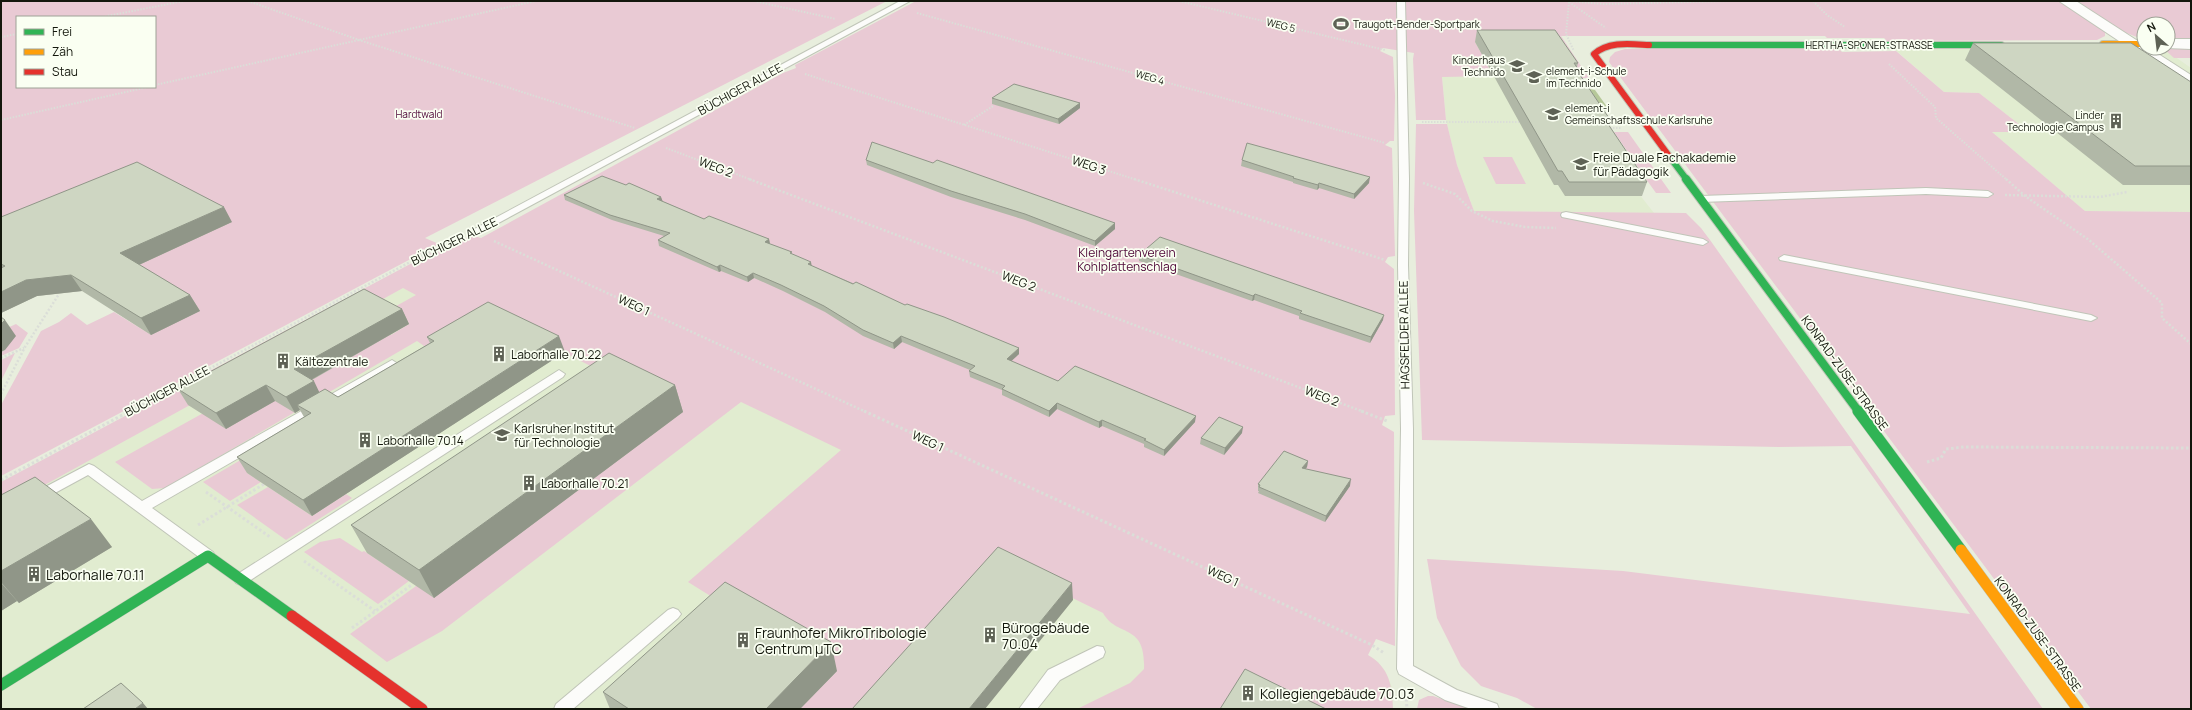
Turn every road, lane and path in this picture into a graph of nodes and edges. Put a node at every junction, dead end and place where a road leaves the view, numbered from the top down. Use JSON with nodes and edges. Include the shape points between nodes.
{"nodes":[{"id":1,"x":184,"y":1,"type":"edge"},
{"id":2,"x":248,"y":1,"type":"edge"},
{"id":3,"x":536,"y":1,"type":"edge"},
{"id":4,"x":754,"y":1,"type":"edge"},
{"id":5,"x":906,"y":1,"type":"edge"},
{"id":6,"x":1180,"y":1,"type":"edge"},
{"id":7,"x":1401,"y":1,"type":"edge"},
{"id":8,"x":1732,"y":1,"type":"edge"},
{"id":9,"x":1813,"y":1,"type":"edge"},
{"id":10,"x":2066,"y":1,"type":"edge"},
{"id":11,"x":1568,"y":2,"type":"edge"},
{"id":12,"x":896,"y":7,"type":"junction"},
{"id":13,"x":107,"y":16,"type":"edge"},
{"id":14,"x":861,"y":25,"type":"junction"},
{"id":15,"x":16,"y":34,"type":"edge"},
{"id":16,"x":1,"y":37,"type":"edge"},
{"id":17,"x":359,"y":40,"type":"junction"},
{"id":18,"x":2136,"y":42,"type":"edge"},
{"id":19,"x":2095,"y":44,"type":"edge"},
{"id":20,"x":2136,"y":44,"type":"edge"},
{"id":21,"x":2176,"y":44,"type":"edge"},
{"id":22,"x":2191,"y":44,"type":"edge"},
{"id":23,"x":1622,"y":45,"type":"junction"},
{"id":24,"x":1868,"y":45,"type":"junction"},
{"id":25,"x":2009,"y":45,"type":"edge"},
{"id":26,"x":1382,"y":50,"type":"dead end"},
{"id":27,"x":1574,"y":51,"type":"dead end"},
{"id":28,"x":1595,"y":51,"type":"joint"},
{"id":29,"x":2155,"y":56,"type":"edge"},
{"id":30,"x":800,"y":72,"type":"dead end"},
{"id":31,"x":2191,"y":82,"type":"edge"},
{"id":32,"x":156,"y":86,"type":"edge"},
{"id":33,"x":144,"y":88,"type":"edge"},
{"id":34,"x":993,"y":106,"type":"edge"},
{"id":35,"x":1,"y":120,"type":"edge"},
{"id":36,"x":1402,"y":121,"type":"junction"},
{"id":37,"x":1524,"y":122,"type":"edge"},
{"id":38,"x":964,"y":125,"type":"junction"},
{"id":39,"x":1603,"y":128,"type":"edge"},
{"id":40,"x":1628,"y":128,"type":"dead end"},
{"id":41,"x":658,"y":135,"type":"junction"},
{"id":42,"x":661,"y":146,"type":"dead end"},
{"id":43,"x":1403,"y":149,"type":"junction"},
{"id":44,"x":1404,"y":179,"type":"junction"},
{"id":45,"x":2127,"y":192,"type":"dead end"},
{"id":46,"x":1988,"y":194,"type":"dead end"},
{"id":47,"x":2025,"y":196,"type":"junction"},
{"id":48,"x":1701,"y":199,"type":"junction"},
{"id":49,"x":1566,"y":215,"type":"dead end"},
{"id":50,"x":1482,"y":217,"type":"dead end"},
{"id":51,"x":474,"y":232,"type":"joint"},
{"id":52,"x":492,"y":240,"type":"dead end"},
{"id":53,"x":1703,"y":242,"type":"dead end"},
{"id":54,"x":1784,"y":258,"type":"dead end"},
{"id":55,"x":1386,"y":260,"type":"dead end"},
{"id":56,"x":60,"y":294,"type":"edge"},
{"id":57,"x":2091,"y":318,"type":"dead end"},
{"id":58,"x":2191,"y":344,"type":"edge"},
{"id":59,"x":25,"y":348,"type":"junction"},
{"id":60,"x":1,"y":358,"type":"edge"},
{"id":61,"x":392,"y":364,"type":"edge"},
{"id":62,"x":558,"y":374,"type":"dead end"},
{"id":63,"x":1,"y":394,"type":"edge"},
{"id":64,"x":1383,"y":420,"type":"dead end"},
{"id":65,"x":2191,"y":448,"type":"edge"},
{"id":66,"x":1898,"y":465,"type":"junction"},
{"id":67,"x":1,"y":480,"type":"edge"},
{"id":68,"x":264,"y":484,"type":"edge"},
{"id":69,"x":28,"y":502,"type":"edge"},
{"id":70,"x":142,"y":507,"type":"junction"},
{"id":71,"x":180,"y":536,"type":"junction"},
{"id":72,"x":208,"y":556,"type":"junction"},
{"id":73,"x":242,"y":579,"type":"junction"},
{"id":74,"x":413,"y":584,"type":"edge"},
{"id":75,"x":673,"y":614,"type":"dead end"},
{"id":76,"x":331,"y":643,"type":"junction"},
{"id":77,"x":1372,"y":645,"type":"dead end"},
{"id":78,"x":1098,"y":652,"type":"dead end"},
{"id":79,"x":1,"y":685,"type":"edge"},
{"id":80,"x":422,"y":709,"type":"edge"},
{"id":81,"x":562,"y":709,"type":"edge"},
{"id":82,"x":1028,"y":709,"type":"edge"},
{"id":83,"x":1491,"y":709,"type":"edge"},
{"id":84,"x":2078,"y":709,"type":"edge"}],
"edges":[{"from":1,"to":13,"type":"path"},
{"from":2,"to":17,"type":"path"},
{"from":3,"to":17,"type":"path"},
{"from":4,"to":14,"type":"path"},
{"from":5,"to":12,"type":"lane","name":"BÜCHIGER ALLEE"},
{"from":6,"to":26,"type":"path","name":"WEG 5"},
{"from":7,"to":36,"type":"lane","name":"HAGSFELDER ALLEE"},
{"from":8,"to":11,"type":"path","via":[[1604,4]]},
{"from":9,"to":24,"type":"path","via":[[1827,15],[1839,21]]},
{"from":10,"to":18,"type":"street"},
{"from":11,"to":23,"type":"path","via":[[1609,31]]},
{"from":11,"to":27,"type":"path","via":[[1566,34]]},
{"from":12,"to":14,"type":"lane","name":"BÜCHIGER ALLEE"},
{"from":12,"to":43,"type":"path","name":"WEG 4"},
{"from":14,"to":41,"type":"lane","name":"BÜCHIGER ALLEE"},
{"from":15,"to":16,"type":"path"},
{"from":17,"to":32,"type":"path"},
{"from":17,"to":41,"type":"path"},
{"from":19,"to":20,"type":"street"},
{"from":21,"to":22,"type":"street"},
{"from":23,"to":24,"type":"street","name":"HERTHA-SPONER-STRASSE"},
{"from":23,"to":28,"type":"street","name":"HERTHA-SPONER-STRASSE","via":[[1606,46]]},
{"from":24,"to":25,"type":"street","name":"HERTHA-SPONER-STRASSE"},
{"from":24,"to":47,"type":"path","via":[[1934,106],[1936,118]]},
{"from":28,"to":48,"type":"street","name":"KONRAD-ZUSE-STRASSE","via":[[1594,54]]},
{"from":29,"to":31,"type":"street"},
{"from":30,"to":38,"type":"path","name":"WEG 3"},
{"from":33,"to":35,"type":"path"},
{"from":34,"to":38,"type":"path"},
{"from":36,"to":37,"type":"path"},
{"from":36,"to":43,"type":"lane","name":"HAGSFELDER ALLEE"},
{"from":38,"to":55,"type":"path","name":"WEG 3"},
{"from":39,"to":40,"type":"path"},
{"from":41,"to":51,"type":"lane","name":"BÜCHIGER ALLEE"},
{"from":42,"to":64,"type":"path","name":"WEG 2"},
{"from":43,"to":44,"type":"lane","name":"HAGSFELDER ALLEE"},
{"from":44,"to":50,"type":"path","via":[[1455,194],[1462,204]]},
{"from":44,"to":83,"type":"lane","name":"HAGSFELDER ALLEE","via":[[1403,265],[1407,429],[1405,669],[1451,695]]},
{"from":45,"to":47,"type":"path","via":[[2100,197]]},
{"from":46,"to":48,"type":"lane","via":[[1911,192]]},
{"from":47,"to":58,"type":"path","via":[[2089,240],[2162,303],[2162,318]]},
{"from":48,"to":66,"type":"street","name":"KONRAD-ZUSE-STRASSE"},
{"from":49,"to":53,"type":"lane"},
{"from":51,"to":67,"type":"path","name":"BÜCHIGER ALLEE","via":[[429,252]]},
{"from":52,"to":77,"type":"path","name":"WEG 1"},
{"from":54,"to":57,"type":"lane"},
{"from":56,"to":59,"type":"path"},
{"from":59,"to":60,"type":"path"},
{"from":59,"to":63,"type":"path"},
{"from":61,"to":70,"type":"lane"},
{"from":62,"to":73,"type":"lane"},
{"from":65,"to":66,"type":"path","via":[[1964,447],[1946,449],[1941,458],[1931,461]]},
{"from":66,"to":84,"type":"street","name":"KONRAD-ZUSE-STRASSE"},
{"from":68,"to":71,"type":"path"},
{"from":69,"to":70,"type":"lane","via":[[89,469]]},
{"from":70,"to":71,"type":"lane"},
{"from":71,"to":72,"type":"lane"},
{"from":72,"to":73,"type":"street"},
{"from":72,"to":79,"type":"street"},
{"from":73,"to":76,"type":"street"},
{"from":74,"to":76,"type":"path"},
{"from":75,"to":81,"type":"lane"},
{"from":76,"to":80,"type":"street"},
{"from":78,"to":82,"type":"lane","via":[[1054,675]]}]}
